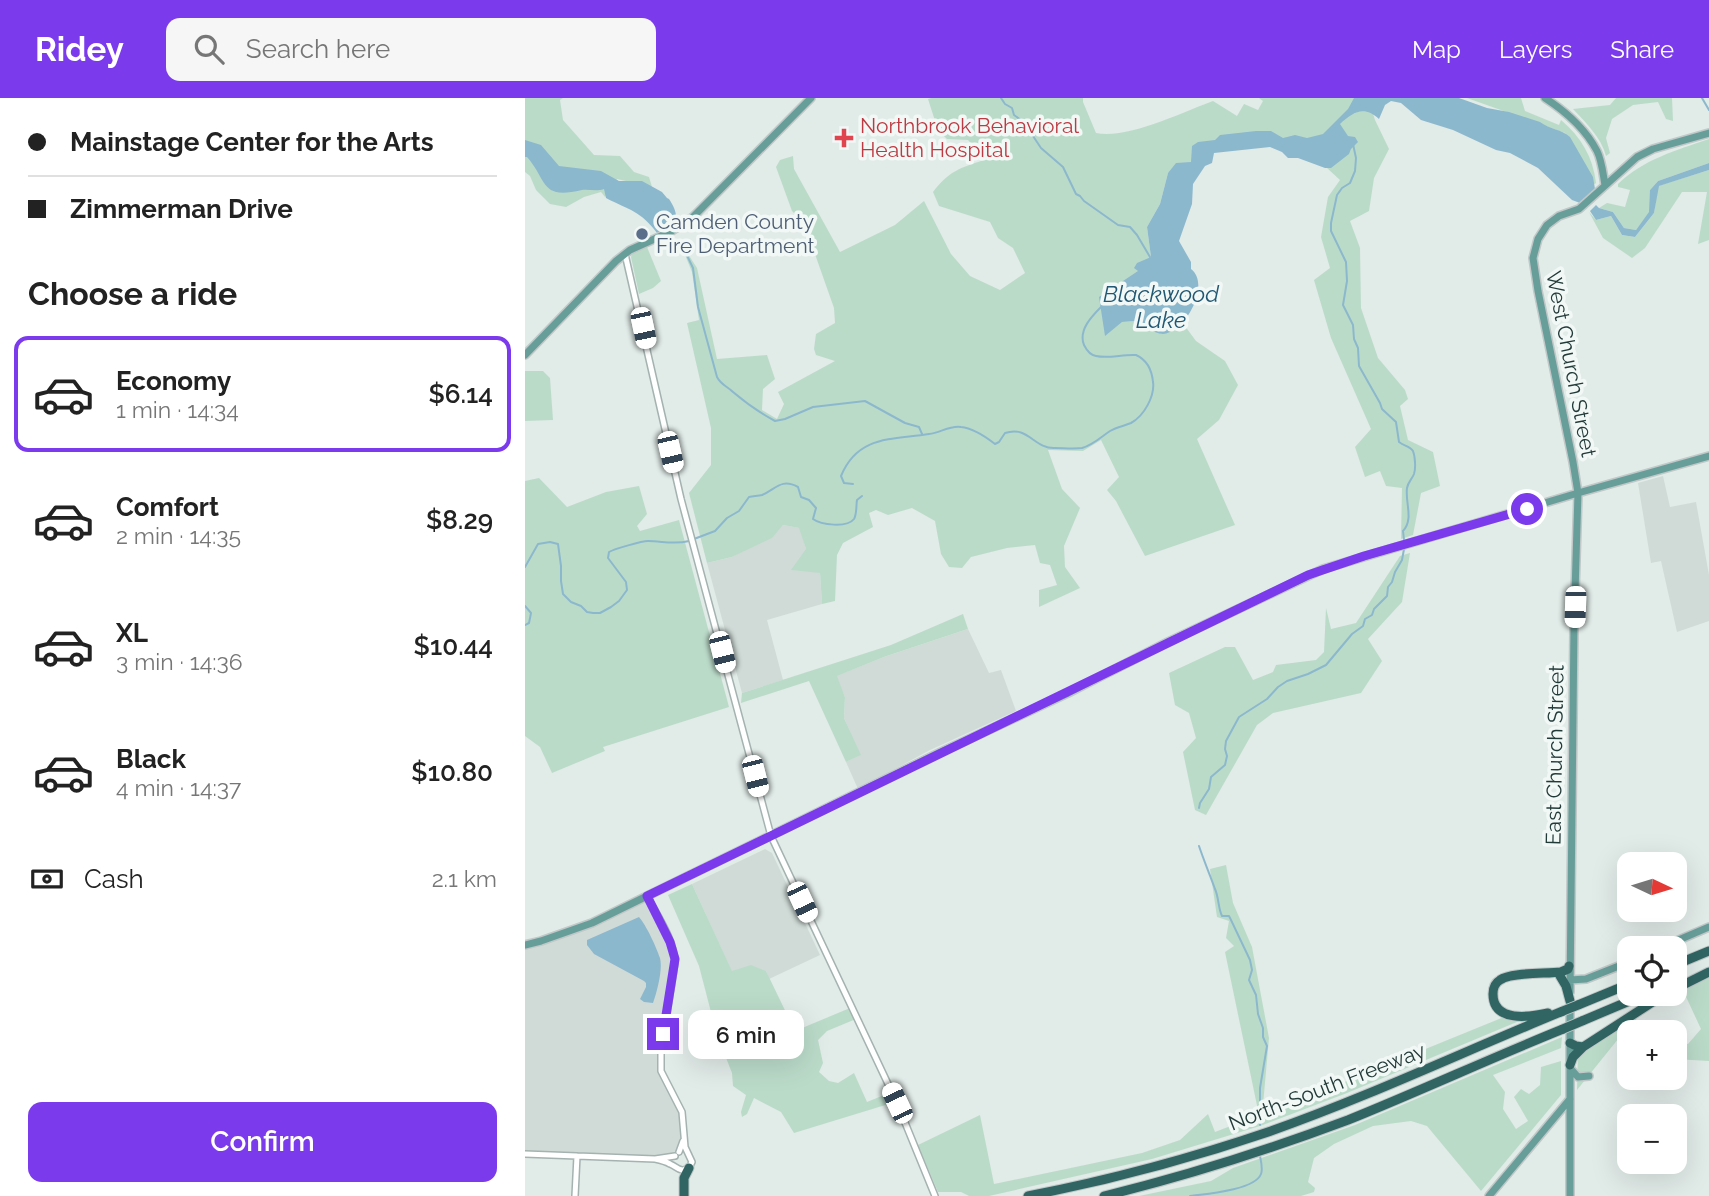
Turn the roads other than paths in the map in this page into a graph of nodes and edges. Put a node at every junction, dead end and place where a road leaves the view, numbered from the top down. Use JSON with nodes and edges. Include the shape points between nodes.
{"nodes":[{"id":1,"x":811,"y":98,"type":"edge"},
{"id":2,"x":1545,"y":98,"type":"edge"},
{"id":3,"x":1709,"y":133,"type":"edge"},
{"id":4,"x":1602,"y":188,"type":"junction"},
{"id":5,"x":625,"y":254,"type":"junction"},
{"id":6,"x":525,"y":355,"type":"edge"},
{"id":7,"x":1709,"y":456,"type":"edge"},
{"id":8,"x":1578,"y":493,"type":"junction"},
{"id":9,"x":771,"y":835,"type":"junction"},
{"id":10,"x":647,"y":896,"type":"junction"},
{"id":11,"x":1709,"y":928,"type":"edge"},
{"id":12,"x":1687,"y":937,"type":"edge"},
{"id":13,"x":525,"y":945,"type":"edge"},
{"id":14,"x":1709,"y":951,"type":"edge"},
{"id":15,"x":1687,"y":960,"type":"edge"},
{"id":16,"x":1569,"y":966,"type":"junction"},
{"id":17,"x":1617,"y":967,"type":"edge"},
{"id":18,"x":1709,"y":970,"type":"edge"},
{"id":19,"x":1560,"y":976,"type":"junction"},
{"id":20,"x":1687,"y":978,"type":"edge"},
{"id":21,"x":1687,"y":982,"type":"edge"},
{"id":22,"x":1617,"y":989,"type":"edge"},
{"id":23,"x":1618,"y":1006,"type":"edge"},
{"id":24,"x":1646,"y":1006,"type":"edge"},
{"id":25,"x":1572,"y":1007,"type":"junction"},
{"id":26,"x":1570,"y":1043,"type":"junction"},
{"id":27,"x":1583,"y":1046,"type":"junction"},
{"id":28,"x":1570,"y":1067,"type":"junction"},
{"id":29,"x":1589,"y":1076,"type":"dead end"},
{"id":30,"x":1570,"y":1099,"type":"junction"},
{"id":31,"x":684,"y":1131,"type":"junction"},
{"id":32,"x":687,"y":1153,"type":"junction"},
{"id":33,"x":525,"y":1154,"type":"edge"},
{"id":34,"x":677,"y":1154,"type":"junction"},
{"id":35,"x":577,"y":1156,"type":"junction"},
{"id":36,"x":655,"y":1159,"type":"junction"},
{"id":37,"x":676,"y":1168,"type":"junction"},
{"id":38,"x":689,"y":1168,"type":"junction"},
{"id":39,"x":575,"y":1196,"type":"edge"},
{"id":40,"x":683,"y":1196,"type":"edge"},
{"id":41,"x":936,"y":1196,"type":"edge"},
{"id":42,"x":1028,"y":1196,"type":"edge"},
{"id":43,"x":1104,"y":1196,"type":"edge"},
{"id":44,"x":1489,"y":1196,"type":"edge"},
{"id":45,"x":1570,"y":1196,"type":"edge"}],
"edges":[{"from":1,"to":5,"type":"main road","via":[[702,209],[679,227]]},
{"from":2,"to":4,"type":"main road","via":[[1566,113],[1593,145],[1600,158]]},
{"from":3,"to":4,"type":"main road","name":"West Church Street","via":[[1644,153]]},
{"from":4,"to":8,"type":"main road","name":"West Church Street","via":[[1576,211],[1547,225],[1533,258]]},
{"from":5,"to":6,"type":"main road"},
{"from":5,"to":9,"type":"street","via":[[681,499]]},
{"from":7,"to":8,"type":"main road"},
{"from":8,"to":9,"type":"main road","via":[[1308,575]]},
{"from":8,"to":16,"type":"main road","name":"East Church Street"},
{"from":9,"to":10,"type":"main road"},
{"from":9,"to":41,"type":"street"},
{"from":10,"to":13,"type":"main road","via":[[592,923]]},
{"from":10,"to":31,"type":"street","via":[[674,954],[660,1064],[682,1112]]},
{"from":11,"to":12,"type":"main road"},
{"from":14,"to":15,"type":"highway"},
{"from":16,"to":19,"type":"main road","name":"East Church Street"},
{"from":16,"to":19,"type":"highway"},
{"from":17,"to":19,"type":"main road","via":[[1586,979]]},
{"from":18,"to":20,"type":"highway"},
{"from":18,"to":21,"type":"highway"},
{"from":19,"to":25,"type":"highway"},
{"from":19,"to":25,"type":"highway","via":[[1501,979],[1493,989],[1495,1004],[1514,1016]]},
{"from":22,"to":25,"type":"highway","name":"North-South Freeway"},
{"from":23,"to":43,"type":"highway","name":"North-South Freeway","bridge":true,"via":[[1350,1119],[1224,1163]]},
{"from":24,"to":27,"type":"highway"},
{"from":25,"to":26,"type":"main road"},
{"from":25,"to":42,"type":"highway","name":"North-South Freeway","via":[[1268,1132],[1168,1163]]},
{"from":26,"to":27,"type":"highway"},
{"from":26,"to":28,"type":"main road"},
{"from":27,"to":28,"type":"highway"},
{"from":28,"to":29,"type":"main road","via":[[1578,1077]]},
{"from":28,"to":30,"type":"main road"},
{"from":30,"to":44,"type":"main road"},
{"from":30,"to":45,"type":"main road"},
{"from":31,"to":32,"type":"street"},
{"from":31,"to":34,"type":"street"},
{"from":32,"to":34,"type":"street"},
{"from":32,"to":38,"type":"street","via":[[692,1162]]},
{"from":33,"to":35,"type":"street"},
{"from":34,"to":36,"type":"street"},
{"from":34,"to":37,"type":"street","via":[[673,1160]]},
{"from":35,"to":36,"type":"street"},
{"from":35,"to":39,"type":"street"},
{"from":36,"to":37,"type":"street"},
{"from":37,"to":38,"type":"street"},
{"from":37,"to":40,"type":"highway"},
{"from":38,"to":40,"type":"highway"}]}
